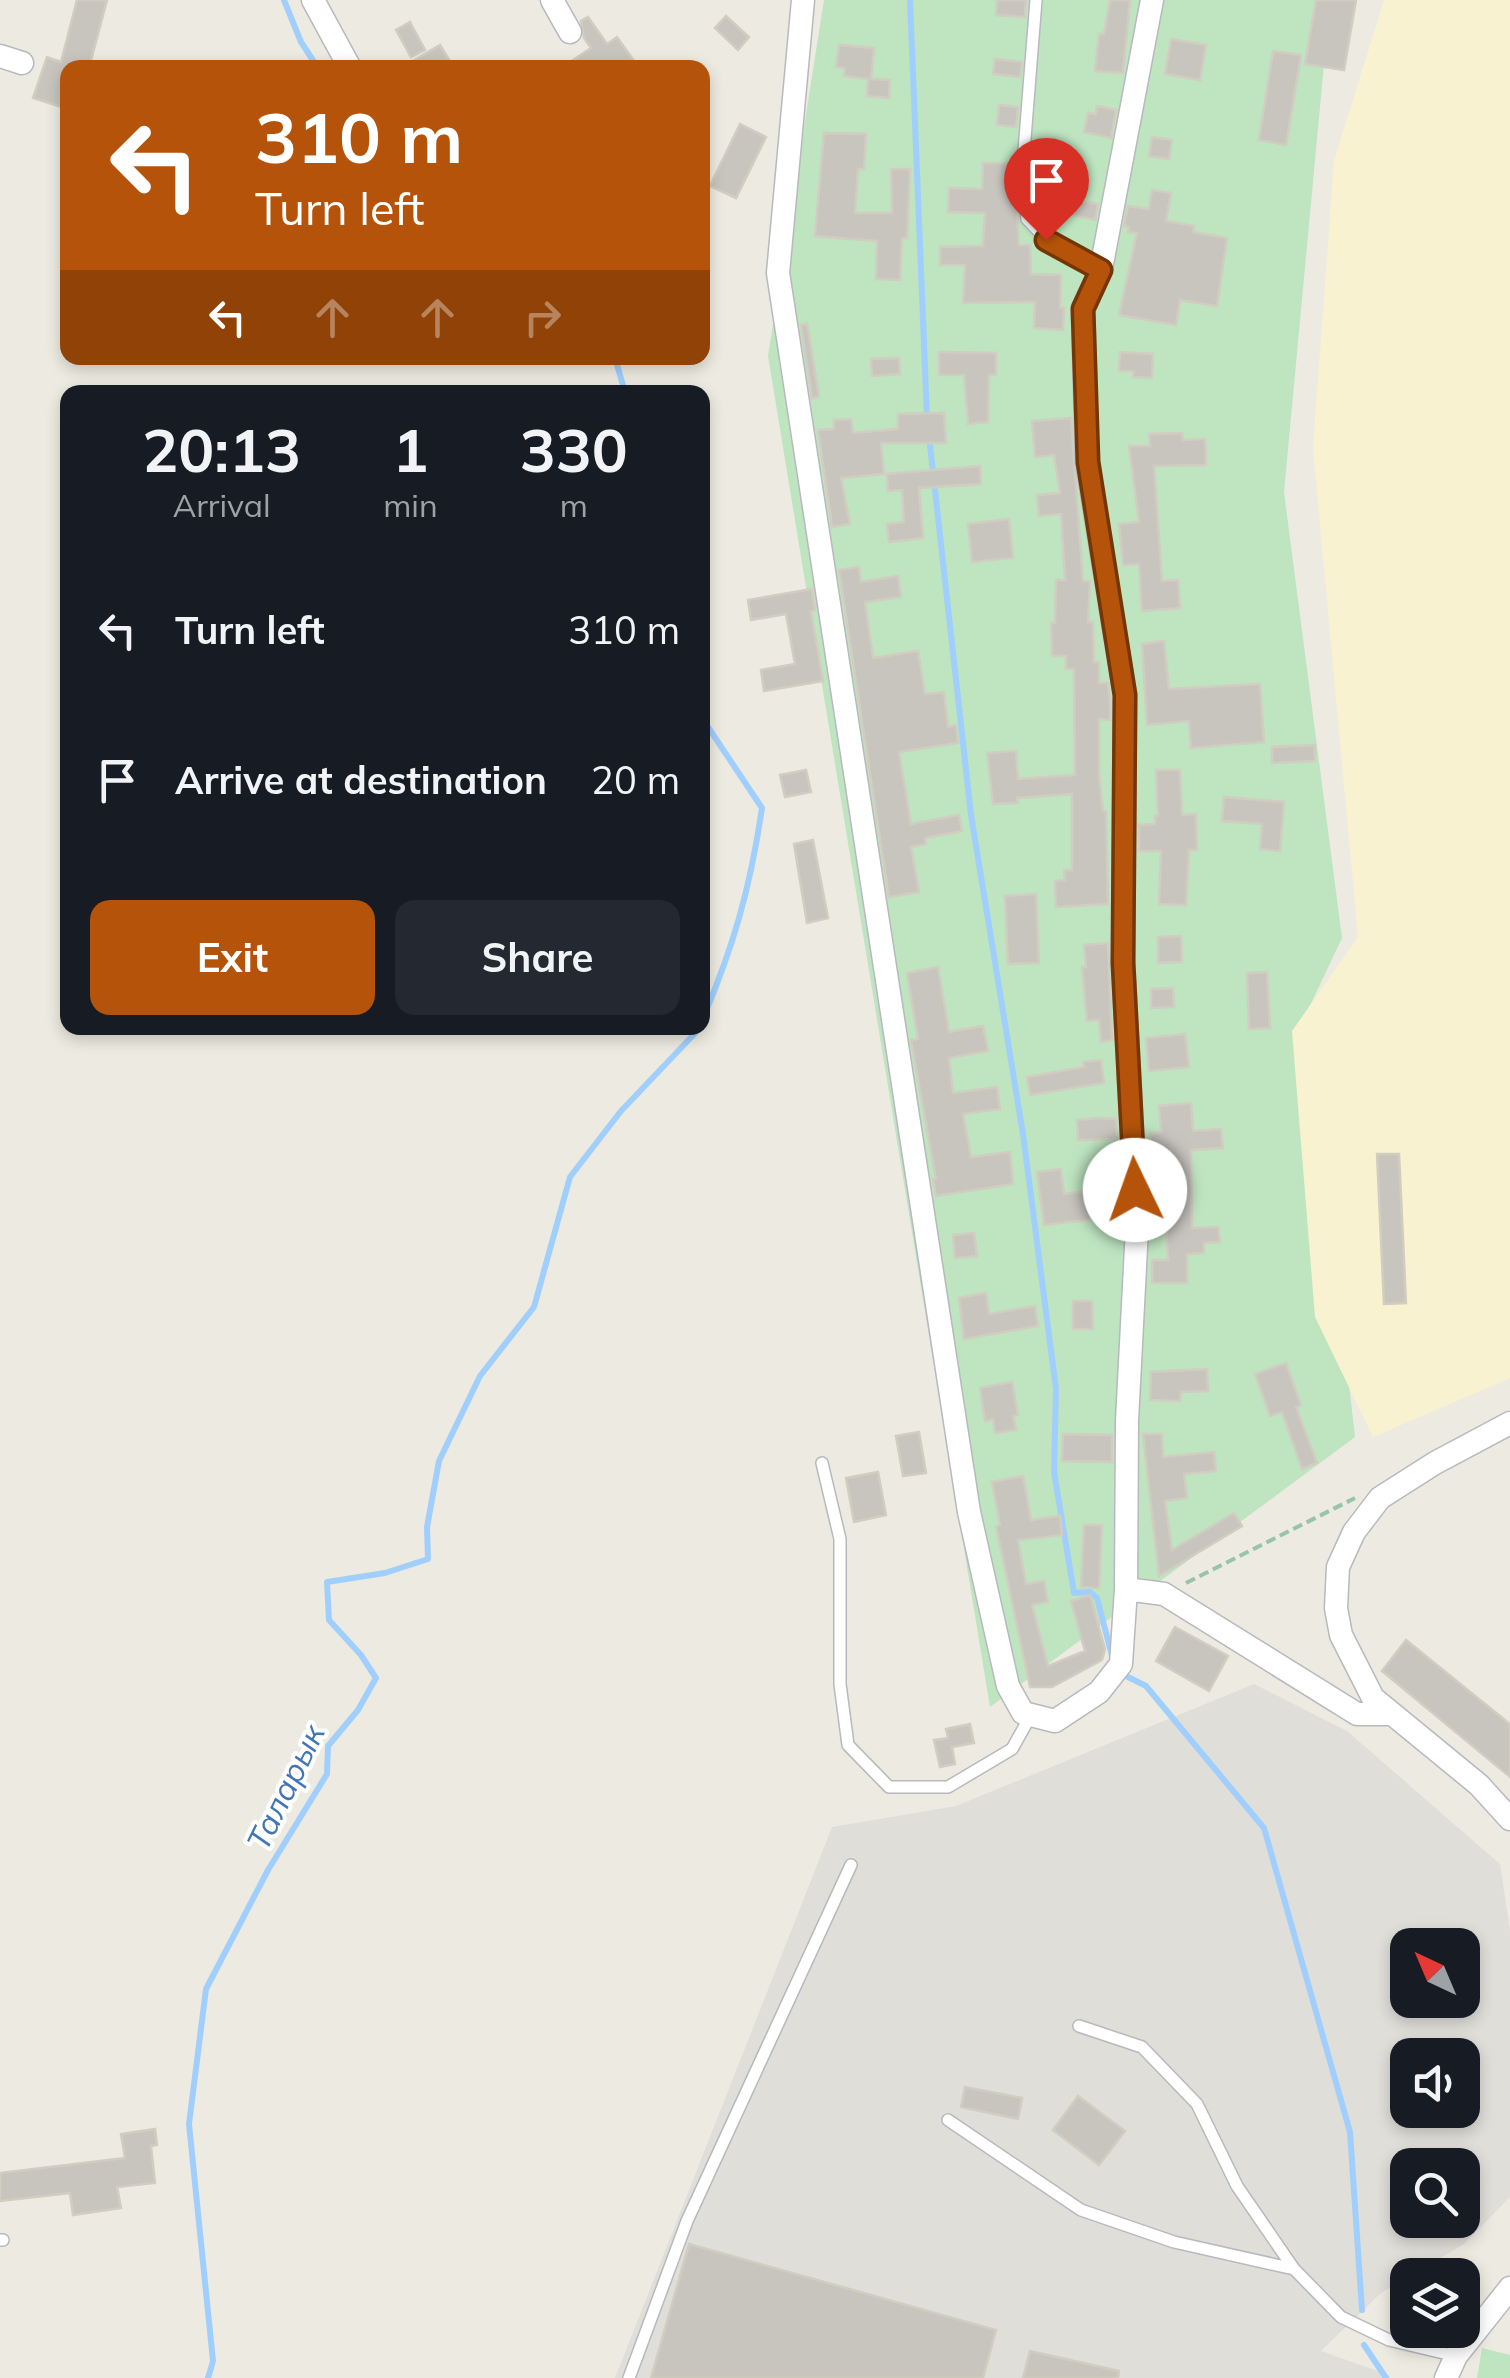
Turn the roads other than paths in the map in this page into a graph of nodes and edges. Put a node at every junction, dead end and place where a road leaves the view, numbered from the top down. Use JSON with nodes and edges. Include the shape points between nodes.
{"nodes":[{"id":1,"x":313,"y":0,"type":"edge"},
{"id":2,"x":552,"y":0,"type":"edge"},
{"id":3,"x":803,"y":0,"type":"edge"},
{"id":4,"x":1036,"y":0,"type":"edge"},
{"id":5,"x":1152,"y":0,"type":"edge"},
{"id":6,"x":570,"y":32,"type":"dead end"},
{"id":7,"x":346,"y":60,"type":"edge"},
{"id":8,"x":1101,"y":270,"type":"junction"},
{"id":9,"x":1510,"y":1424,"type":"edge"},
{"id":10,"x":822,"y":1463,"type":"dead end"},
{"id":11,"x":1126,"y":1589,"type":"junction"},
{"id":12,"x":1389,"y":1714,"type":"junction"},
{"id":13,"x":1031,"y":1715,"type":"junction"},
{"id":14,"x":1510,"y":1819,"type":"edge"},
{"id":15,"x":851,"y":1866,"type":"dead end"},
{"id":16,"x":1079,"y":2026,"type":"dead end"},
{"id":17,"x":948,"y":2120,"type":"dead end"},
{"id":18,"x":1294,"y":2268,"type":"junction"},
{"id":19,"x":1510,"y":2288,"type":"edge"},
{"id":20,"x":1456,"y":2356,"type":"junction"},
{"id":21,"x":629,"y":2378,"type":"edge"},
{"id":22,"x":1446,"y":2378,"type":"edge"}],
"edges":[{"from":1,"to":7,"type":"street"},
{"from":2,"to":6,"type":"street"},
{"from":3,"to":13,"type":"street","via":[[778,273],[968,1512],[1008,1686]]},
{"from":4,"to":8,"type":"lane","via":[[1022,176],[1027,219],[1046,240]]},
{"from":5,"to":8,"type":"street"},
{"from":8,"to":11,"type":"street","via":[[1083,309],[1088,462],[1125,695],[1123,963],[1137,1228]]},
{"from":9,"to":12,"type":"street","via":[[1380,1498],[1338,1567],[1341,1635],[1373,1698]]},
{"from":10,"to":13,"type":"lane","via":[[840,1538],[840,1684],[848,1746],[889,1787],[948,1787],[1012,1748]]},
{"from":11,"to":12,"type":"street","via":[[1164,1594],[1357,1714]]},
{"from":11,"to":13,"type":"street","via":[[1116,1672],[1056,1721]]},
{"from":12,"to":14,"type":"street"},
{"from":15,"to":21,"type":"lane","via":[[687,2221]]},
{"from":16,"to":18,"type":"lane","via":[[1142,2047],[1197,2104],[1237,2186]]},
{"from":17,"to":18,"type":"lane","via":[[1081,2210],[1174,2242]]},
{"from":18,"to":20,"type":"lane","via":[[1341,2317],[1389,2340]]},
{"from":19,"to":20,"type":"street"},
{"from":20,"to":22,"type":"street"}]}
